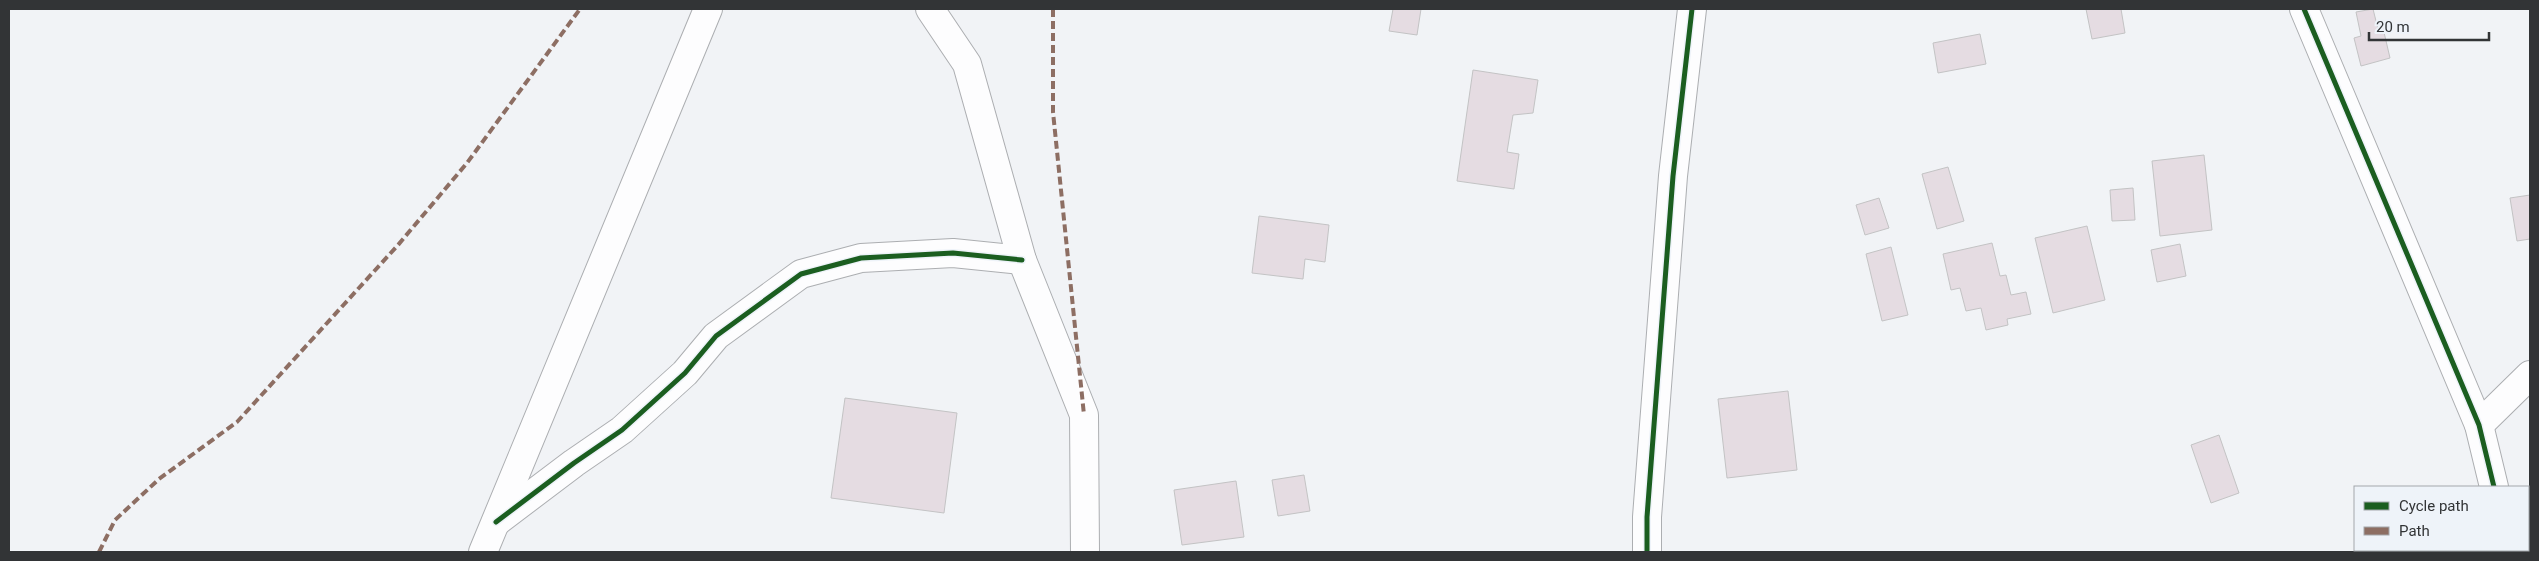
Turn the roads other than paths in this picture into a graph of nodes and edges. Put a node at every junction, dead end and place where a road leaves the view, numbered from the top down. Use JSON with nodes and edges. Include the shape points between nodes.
{"nodes":[{"id":1,"x":708,"y":9,"type":"edge"},
{"id":2,"x":930,"y":9,"type":"edge"},
{"id":3,"x":1692,"y":9,"type":"edge"},
{"id":4,"x":2304,"y":9,"type":"edge"},
{"id":5,"x":1022,"y":260,"type":"junction"},
{"id":6,"x":2530,"y":374,"type":"edge"},
{"id":7,"x":2479,"y":425,"type":"junction"},
{"id":8,"x":2494,"y":486,"type":"edge"},
{"id":9,"x":496,"y":522,"type":"junction"},
{"id":10,"x":482,"y":552,"type":"edge"},
{"id":11,"x":1085,"y":552,"type":"edge"},
{"id":12,"x":1647,"y":552,"type":"edge"}],
"edges":[{"from":1,"to":9,"type":"street"},
{"from":2,"to":5,"type":"street","via":[[967,64]]},
{"from":3,"to":12,"type":"street","via":[[1673,176]]},
{"from":4,"to":7,"type":"street"},
{"from":5,"to":9,"type":"street","via":[[953,253],[861,258],[801,274],[716,336],[685,373],[622,430]]},
{"from":5,"to":11,"type":"street","via":[[1084,415]]},
{"from":6,"to":7,"type":"street"},
{"from":7,"to":8,"type":"street"},
{"from":9,"to":10,"type":"street"}]}
